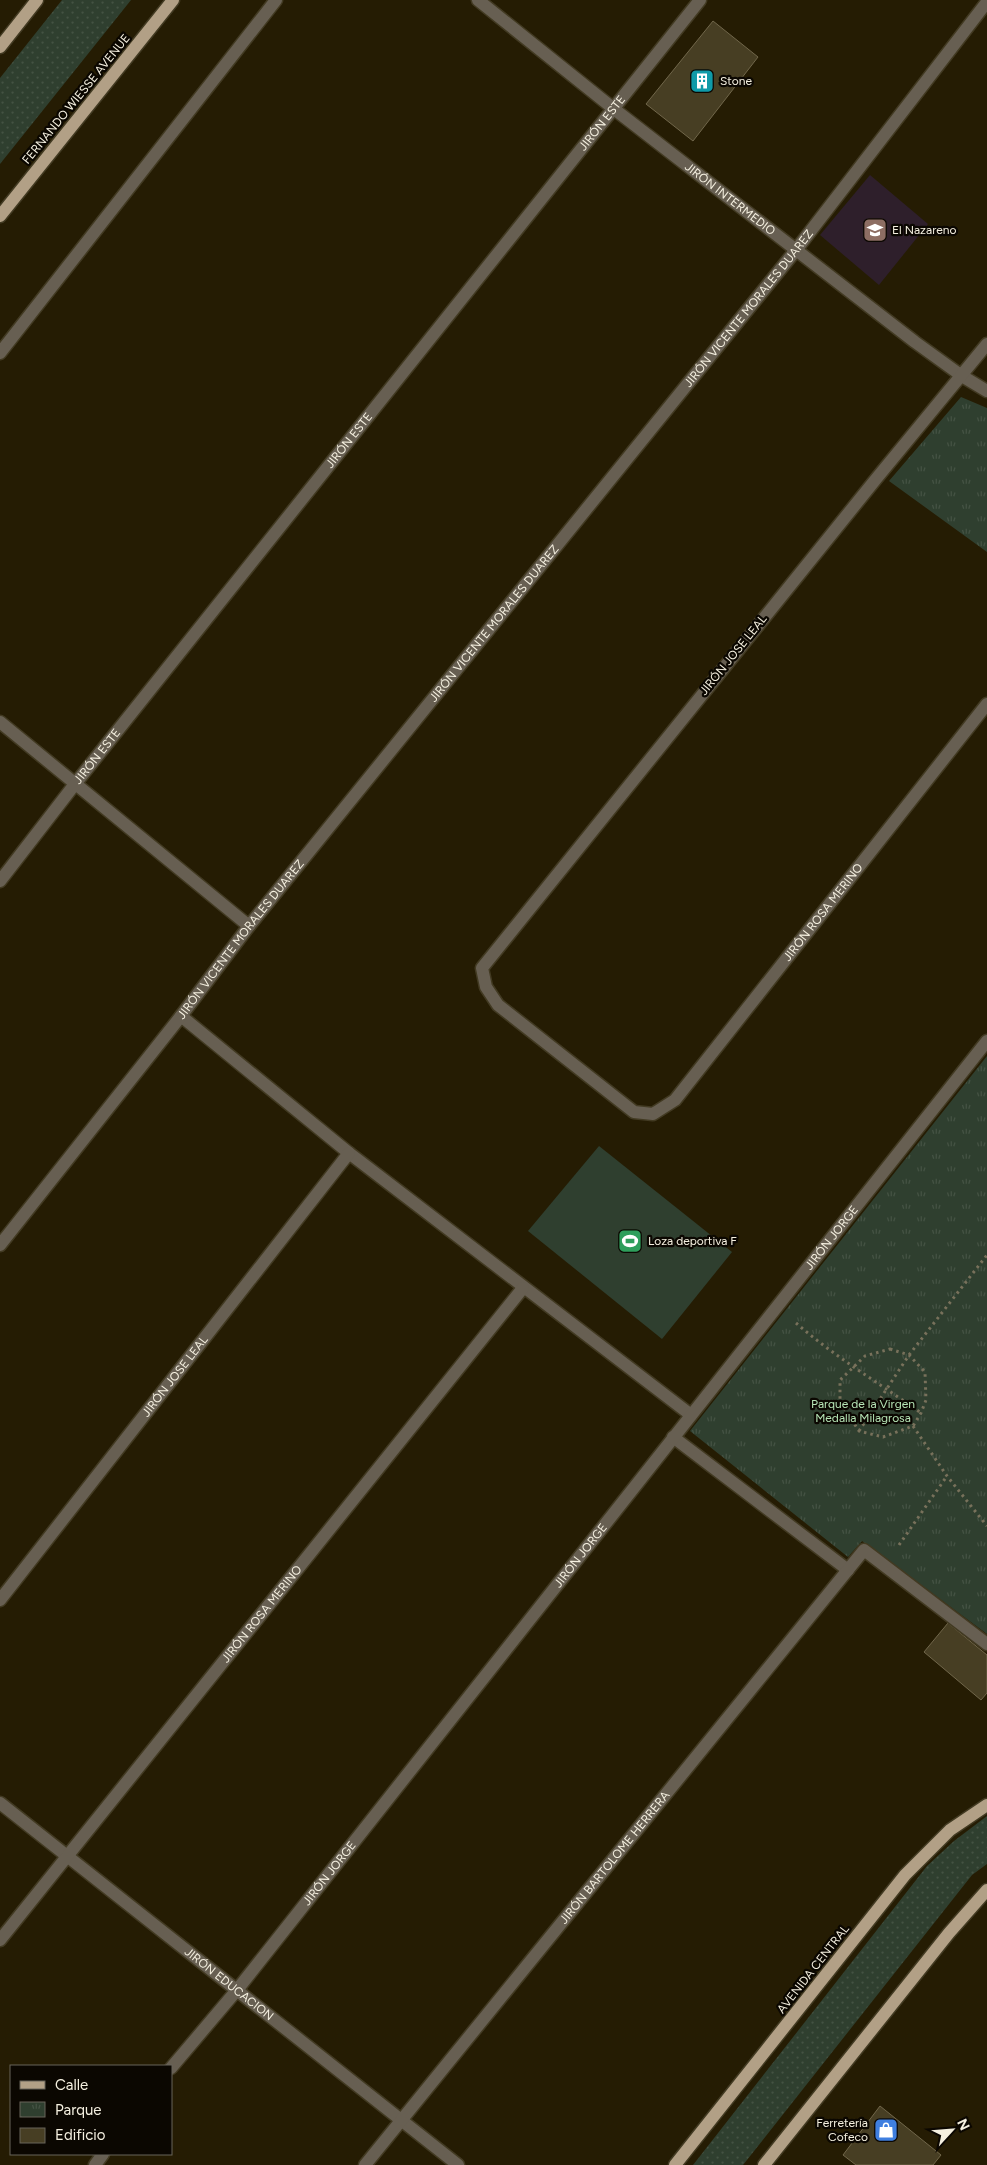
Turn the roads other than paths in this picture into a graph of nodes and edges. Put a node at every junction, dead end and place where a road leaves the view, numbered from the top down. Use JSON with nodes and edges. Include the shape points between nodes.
{"nodes":[{"id":1,"x":37,"y":0,"type":"edge"},
{"id":2,"x":173,"y":0,"type":"edge"},
{"id":3,"x":276,"y":0,"type":"edge"},
{"id":4,"x":478,"y":0,"type":"edge"},
{"id":5,"x":700,"y":0,"type":"edge"},
{"id":6,"x":987,"y":2,"type":"edge"},
{"id":7,"x":0,"y":47,"type":"edge"},
{"id":8,"x":614,"y":109,"type":"junction"},
{"id":9,"x":0,"y":216,"type":"edge"},
{"id":10,"x":796,"y":250,"type":"junction"},
{"id":11,"x":987,"y":344,"type":"edge"},
{"id":12,"x":0,"y":353,"type":"edge"},
{"id":13,"x":962,"y":376,"type":"junction"},
{"id":14,"x":987,"y":391,"type":"edge"},
{"id":15,"x":987,"y":704,"type":"edge"},
{"id":16,"x":0,"y":722,"type":"edge"},
{"id":17,"x":75,"y":784,"type":"junction"},
{"id":18,"x":0,"y":881,"type":"edge"},
{"id":19,"x":249,"y":926,"type":"junction"},
{"id":20,"x":181,"y":1016,"type":"junction"},
{"id":21,"x":987,"y":1041,"type":"edge"},
{"id":22,"x":653,"y":1114,"type":"joint"},
{"id":23,"x":349,"y":1153,"type":"junction"},
{"id":24,"x":0,"y":1245,"type":"edge"},
{"id":25,"x":523,"y":1288,"type":"junction"},
{"id":26,"x":691,"y":1415,"type":"junction"},
{"id":27,"x":673,"y":1437,"type":"junction"},
{"id":28,"x":848,"y":1570,"type":"junction"},
{"id":29,"x":0,"y":1600,"type":"edge"},
{"id":30,"x":987,"y":1644,"type":"edge"},
{"id":31,"x":0,"y":1803,"type":"edge"},
{"id":32,"x":987,"y":1805,"type":"edge"},
{"id":33,"x":67,"y":1856,"type":"junction"},
{"id":34,"x":987,"y":1890,"type":"edge"},
{"id":35,"x":0,"y":1940,"type":"edge"},
{"id":36,"x":237,"y":1990,"type":"junction"},
{"id":37,"x":172,"y":2067,"type":"edge"},
{"id":38,"x":401,"y":2120,"type":"junction"},
{"id":39,"x":102,"y":2155,"type":"edge"},
{"id":40,"x":94,"y":2165,"type":"edge"},
{"id":41,"x":365,"y":2165,"type":"edge"},
{"id":42,"x":458,"y":2165,"type":"edge"},
{"id":43,"x":675,"y":2165,"type":"edge"},
{"id":44,"x":764,"y":2165,"type":"edge"}],
"edges":[{"from":1,"to":7,"type":"main road"},
{"from":2,"to":9,"type":"main road","name":"FERNANDO WIESSE AVENUE"},
{"from":3,"to":12,"type":"street"},
{"from":4,"to":8,"type":"street","name":"JIRÓN INTERMEDIO"},
{"from":5,"to":8,"type":"street","name":"JIRÓN ESTE"},
{"from":6,"to":10,"type":"street","name":"JIRÓN VICENTE MORALES DUAREZ"},
{"from":8,"to":10,"type":"street","name":"JIRÓN INTERMEDIO"},
{"from":8,"to":17,"type":"street","name":"JIRÓN ESTE"},
{"from":10,"to":13,"type":"street","name":"JIRÓN INTERMEDIO"},
{"from":10,"to":19,"type":"street","name":"JIRÓN VICENTE MORALES DUAREZ"},
{"from":11,"to":13,"type":"street","name":"JIRÓN JOSE LEAL"},
{"from":13,"to":14,"type":"street","name":"JIRÓN INTERMEDIO"},
{"from":13,"to":22,"type":"street","name":"JIRÓN JOSE LEAL","via":[[876,478],[482,968],[486,987],[498,1005],[634,1112]]},
{"from":15,"to":22,"type":"street","name":"JIRÓN ROSA MERINO","via":[[676,1100]]},
{"from":16,"to":17,"type":"street"},
{"from":17,"to":18,"type":"street","name":"JIRÓN ESTE"},
{"from":17,"to":19,"type":"street"},
{"from":19,"to":20,"type":"street","name":"JIRÓN VICENTE MORALES DUAREZ"},
{"from":20,"to":23,"type":"street"},
{"from":20,"to":24,"type":"street","name":"JIRÓN VICENTE MORALES DUAREZ"},
{"from":21,"to":26,"type":"street","name":"JIRÓN JORGE"},
{"from":23,"to":25,"type":"street"},
{"from":23,"to":29,"type":"street","name":"JIRÓN JOSE LEAL"},
{"from":25,"to":26,"type":"street"},
{"from":25,"to":33,"type":"street","name":"JIRÓN ROSA MERINO"},
{"from":26,"to":27,"type":"street","name":"JIRÓN JORGE"},
{"from":27,"to":28,"type":"street"},
{"from":27,"to":36,"type":"street","name":"JIRÓN JORGE"},
{"from":28,"to":30,"type":"street","name":"JIRÓN BARTOLOME HERRERA","via":[[864,1550]]},
{"from":28,"to":38,"type":"street","name":"JIRÓN BARTOLOME HERRERA"},
{"from":31,"to":33,"type":"street","name":"JIRÓN EDUCACION"},
{"from":32,"to":43,"type":"main road","name":"AVENIDA CENTRAL","via":[[950,1830],[906,1875]]},
{"from":33,"to":35,"type":"street","name":"JIRÓN ROSA MERINO"},
{"from":33,"to":36,"type":"street","name":"JIRÓN EDUCACION"},
{"from":34,"to":44,"type":"main road","via":[[949,1932]]},
{"from":36,"to":37,"type":"street","name":"JIRÓN JORGE"},
{"from":36,"to":38,"type":"street","name":"JIRÓN EDUCACION"},
{"from":38,"to":41,"type":"street","name":"JIRÓN BARTOLOME HERRERA"},
{"from":38,"to":42,"type":"street","name":"JIRÓN EDUCACION"},
{"from":39,"to":40,"type":"street"}]}
